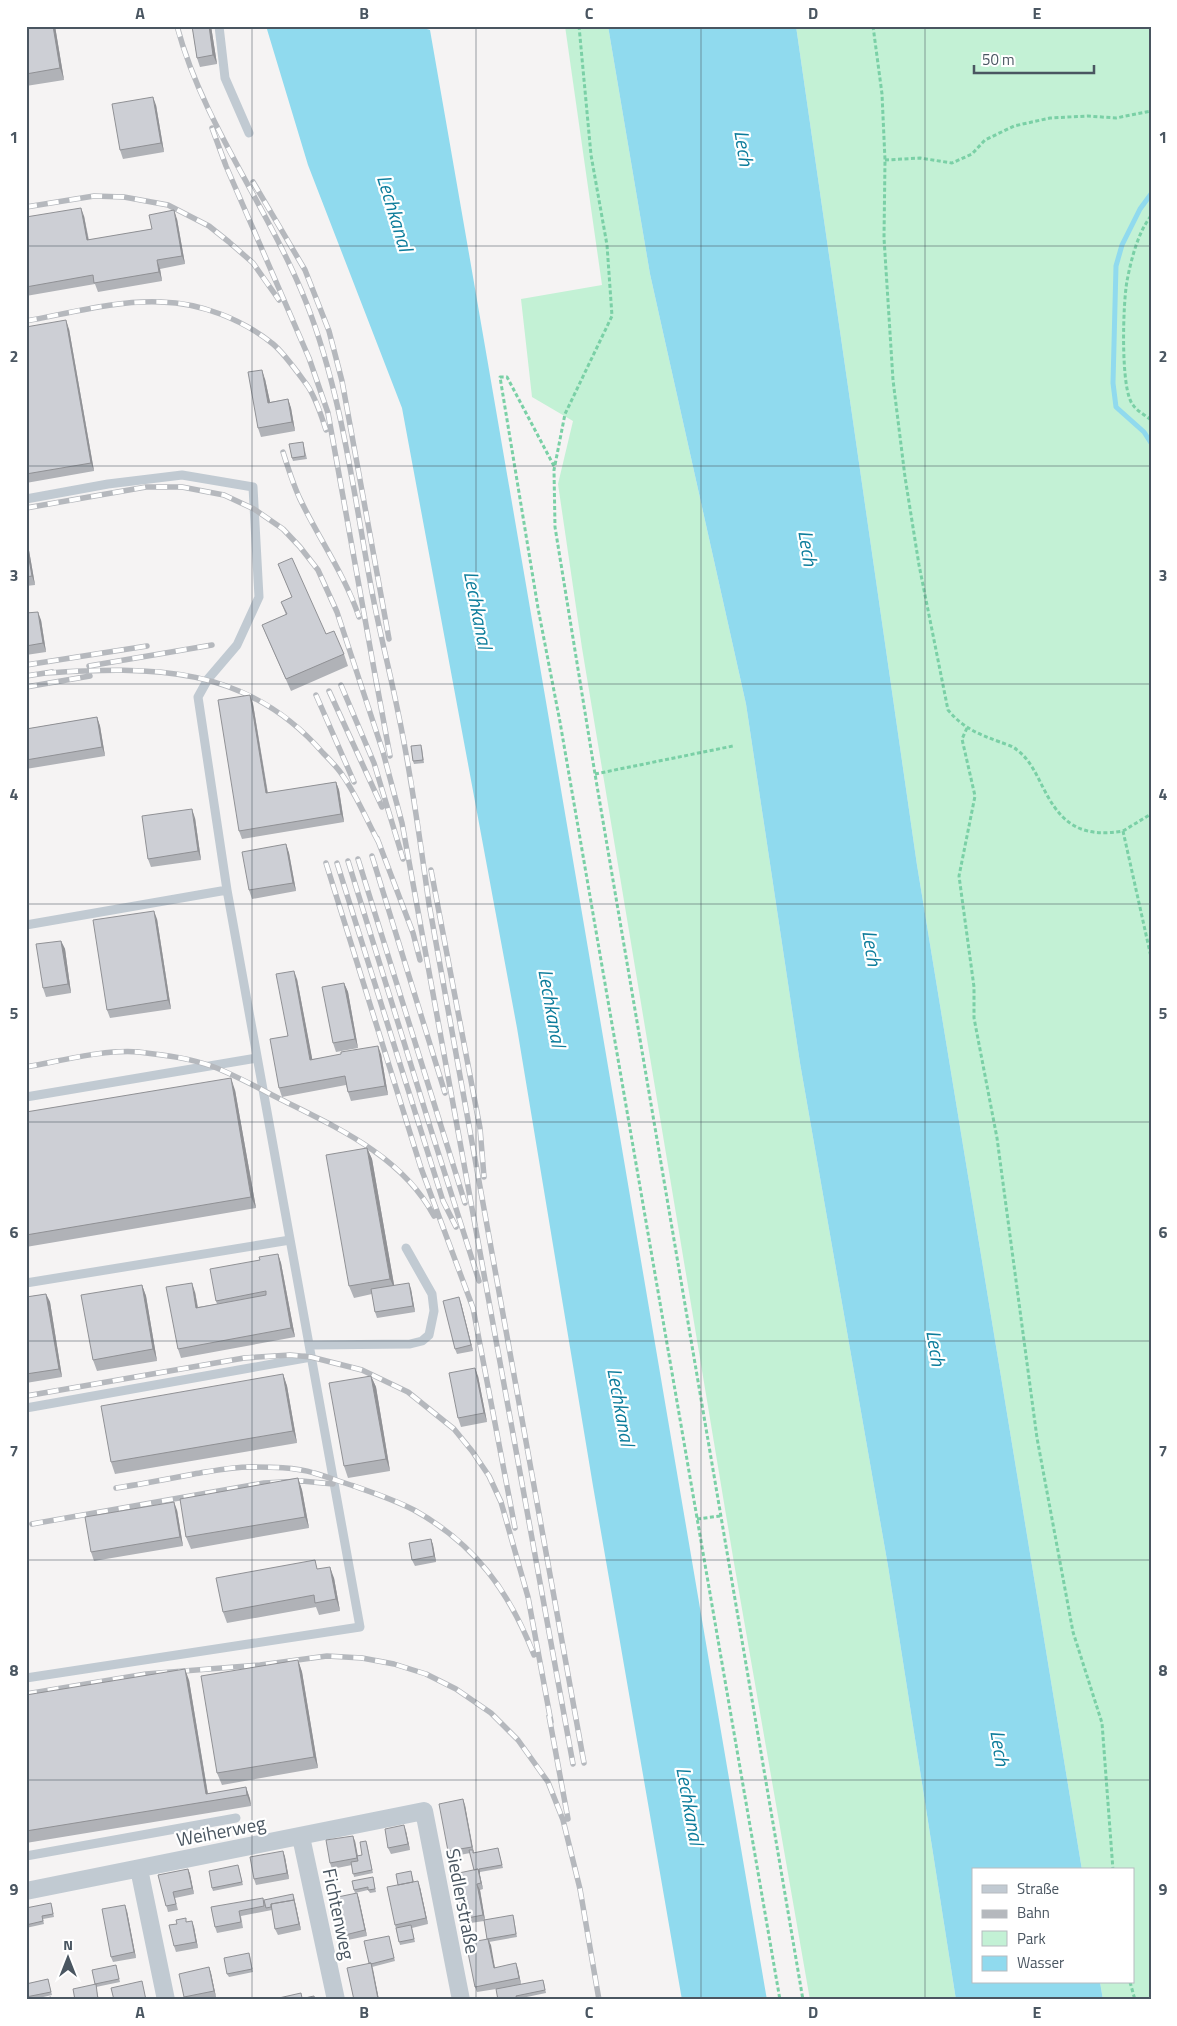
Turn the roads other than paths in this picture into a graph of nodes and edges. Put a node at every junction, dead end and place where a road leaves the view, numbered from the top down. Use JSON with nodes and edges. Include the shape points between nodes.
{"nodes":[{"id":1,"x":219,"y":26,"type":"edge"},
{"id":2,"x":248,"y":133,"type":"dead end"},
{"id":3,"x":26,"y":499,"type":"edge"},
{"id":4,"x":227,"y":890,"type":"junction"},
{"id":5,"x":26,"y":925,"type":"edge"},
{"id":6,"x":257,"y":1058,"type":"junction"},
{"id":7,"x":26,"y":1097,"type":"edge"},
{"id":8,"x":290,"y":1240,"type":"junction"},
{"id":9,"x":406,"y":1248,"type":"dead end"},
{"id":10,"x":26,"y":1282,"type":"edge"},
{"id":11,"x":309,"y":1345,"type":"junction"},
{"id":12,"x":311,"y":1357,"type":"junction"},
{"id":13,"x":26,"y":1408,"type":"edge"},
{"id":14,"x":26,"y":1678,"type":"edge"},
{"id":15,"x":424,"y":1811,"type":"joint"},
{"id":16,"x":236,"y":1818,"type":"dead end"},
{"id":17,"x":301,"y":1837,"type":"junction"},
{"id":18,"x":26,"y":1856,"type":"edge"},
{"id":19,"x":139,"y":1869,"type":"junction"},
{"id":20,"x":26,"y":1891,"type":"edge"},
{"id":21,"x":166,"y":2000,"type":"edge"},
{"id":22,"x":336,"y":2000,"type":"edge"},
{"id":23,"x":461,"y":2000,"type":"edge"}],
"edges":[{"from":1,"to":2,"type":"lane","via":[[225,78]]},
{"from":3,"to":4,"type":"lane","via":[[108,484],[182,476],[253,487],[259,597],[237,645],[208,679],[198,697]]},
{"from":4,"to":5,"type":"lane"},
{"from":4,"to":6,"type":"lane"},
{"from":6,"to":7,"type":"lane"},
{"from":6,"to":8,"type":"lane"},
{"from":8,"to":10,"type":"lane"},
{"from":8,"to":11,"type":"lane"},
{"from":9,"to":11,"type":"lane","via":[[432,1294],[434,1310],[429,1335],[410,1344]]},
{"from":11,"to":12,"type":"lane"},
{"from":12,"to":13,"type":"lane"},
{"from":12,"to":14,"type":"lane","via":[[360,1627]]},
{"from":15,"to":17,"type":"street","name":"Weiherweg"},
{"from":15,"to":23,"type":"street","name":"Siedlerstraße"},
{"from":16,"to":18,"type":"lane"},
{"from":17,"to":19,"type":"street","name":"Weiherweg"},
{"from":17,"to":22,"type":"street","name":"Fichtenweg"},
{"from":19,"to":20,"type":"street","name":"Weiherweg"},
{"from":19,"to":21,"type":"street"}]}
